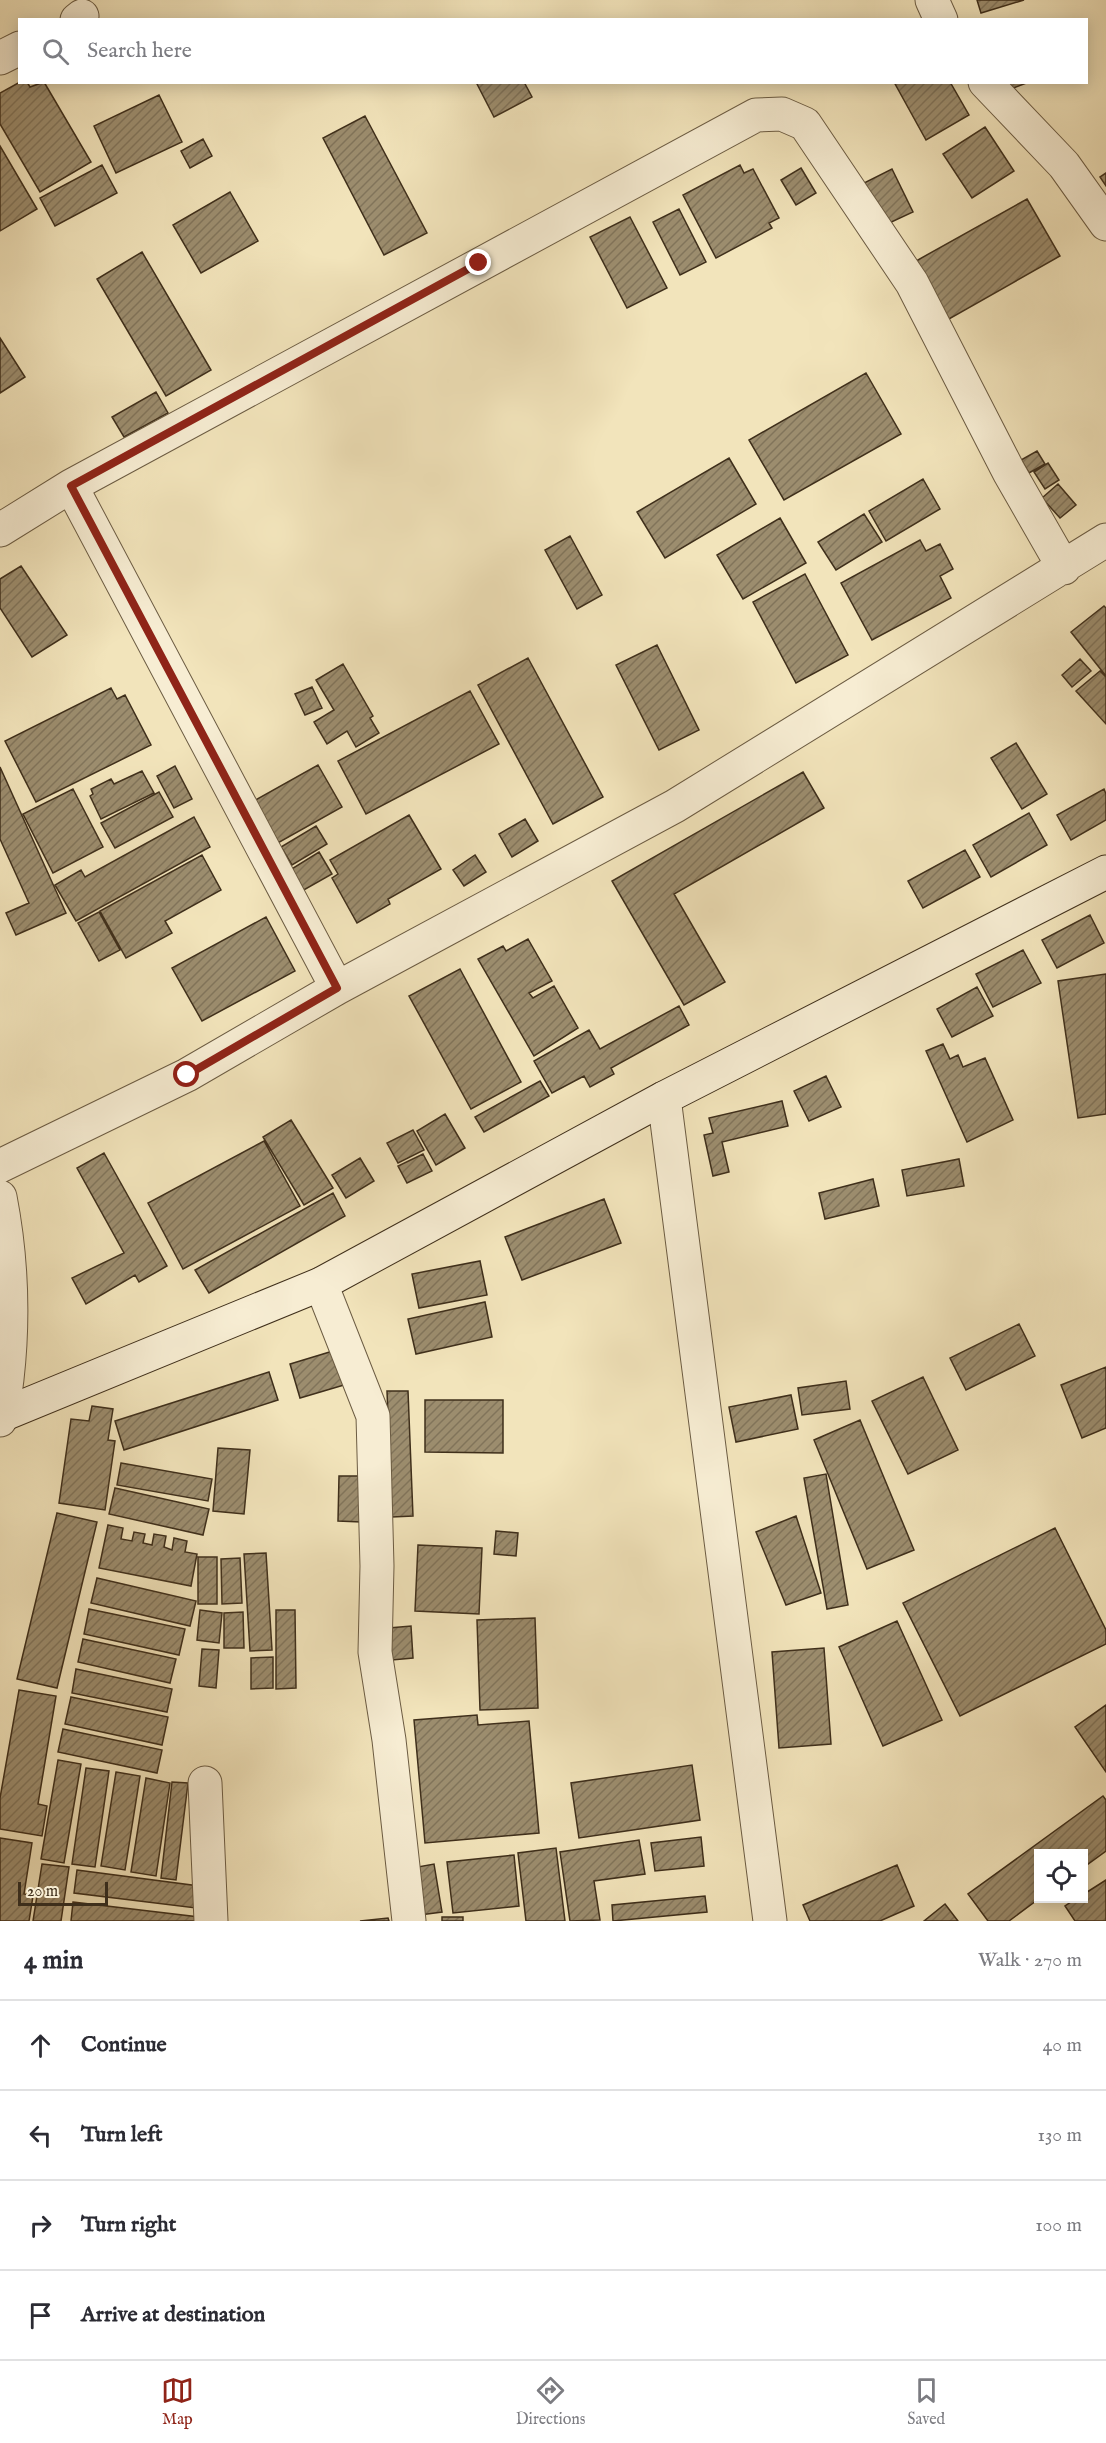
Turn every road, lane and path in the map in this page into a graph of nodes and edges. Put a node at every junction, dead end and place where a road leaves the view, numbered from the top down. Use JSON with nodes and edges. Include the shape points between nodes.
{"nodes":[{"id":1,"x":932,"y":0,"type":"edge"},
{"id":2,"x":940,"y":18,"type":"edge"},
{"id":3,"x":18,"y":49,"type":"edge"},
{"id":4,"x":0,"y":58,"type":"edge"},
{"id":5,"x":987,"y":84,"type":"edge"},
{"id":6,"x":1106,"y":224,"type":"edge"},
{"id":7,"x":71,"y":486,"type":"junction"},
{"id":8,"x":0,"y":530,"type":"edge"},
{"id":9,"x":1106,"y":540,"type":"edge"},
{"id":10,"x":1065,"y":568,"type":"junction"},
{"id":11,"x":1106,"y":872,"type":"edge"},
{"id":12,"x":337,"y":988,"type":"junction"},
{"id":13,"x":664,"y":1098,"type":"junction"},
{"id":14,"x":0,"y":1166,"type":"edge"},
{"id":15,"x":0,"y":1197,"type":"edge"},
{"id":16,"x":321,"y":1284,"type":"junction"},
{"id":17,"x":1,"y":1418,"type":"edge"},
{"id":18,"x":205,"y":1783,"type":"dead end"},
{"id":19,"x":211,"y":1921,"type":"edge"},
{"id":20,"x":410,"y":1921,"type":"edge"},
{"id":21,"x":770,"y":1921,"type":"edge"}],
"edges":[{"from":1,"to":2,"type":"street"},
{"from":3,"to":4,"type":"street"},
{"from":5,"to":6,"type":"street","via":[[1064,165]]},
{"from":7,"to":8,"type":"street"},
{"from":7,"to":10,"type":"street","via":[[756,115],[782,114],[805,124],[912,283],[1009,472]]},
{"from":7,"to":12,"type":"street"},
{"from":9,"to":10,"type":"street"},
{"from":10,"to":12,"type":"street","via":[[675,806]]},
{"from":11,"to":13,"type":"street"},
{"from":12,"to":14,"type":"street","via":[[187,1075]]},
{"from":13,"to":16,"type":"street"},
{"from":13,"to":21,"type":"street"},
{"from":15,"to":17,"type":"street","via":[[12,1286],[12,1336]]},
{"from":16,"to":17,"type":"street"},
{"from":16,"to":20,"type":"street","via":[[373,1416],[375,1652]]},
{"from":18,"to":19,"type":"street"}]}
